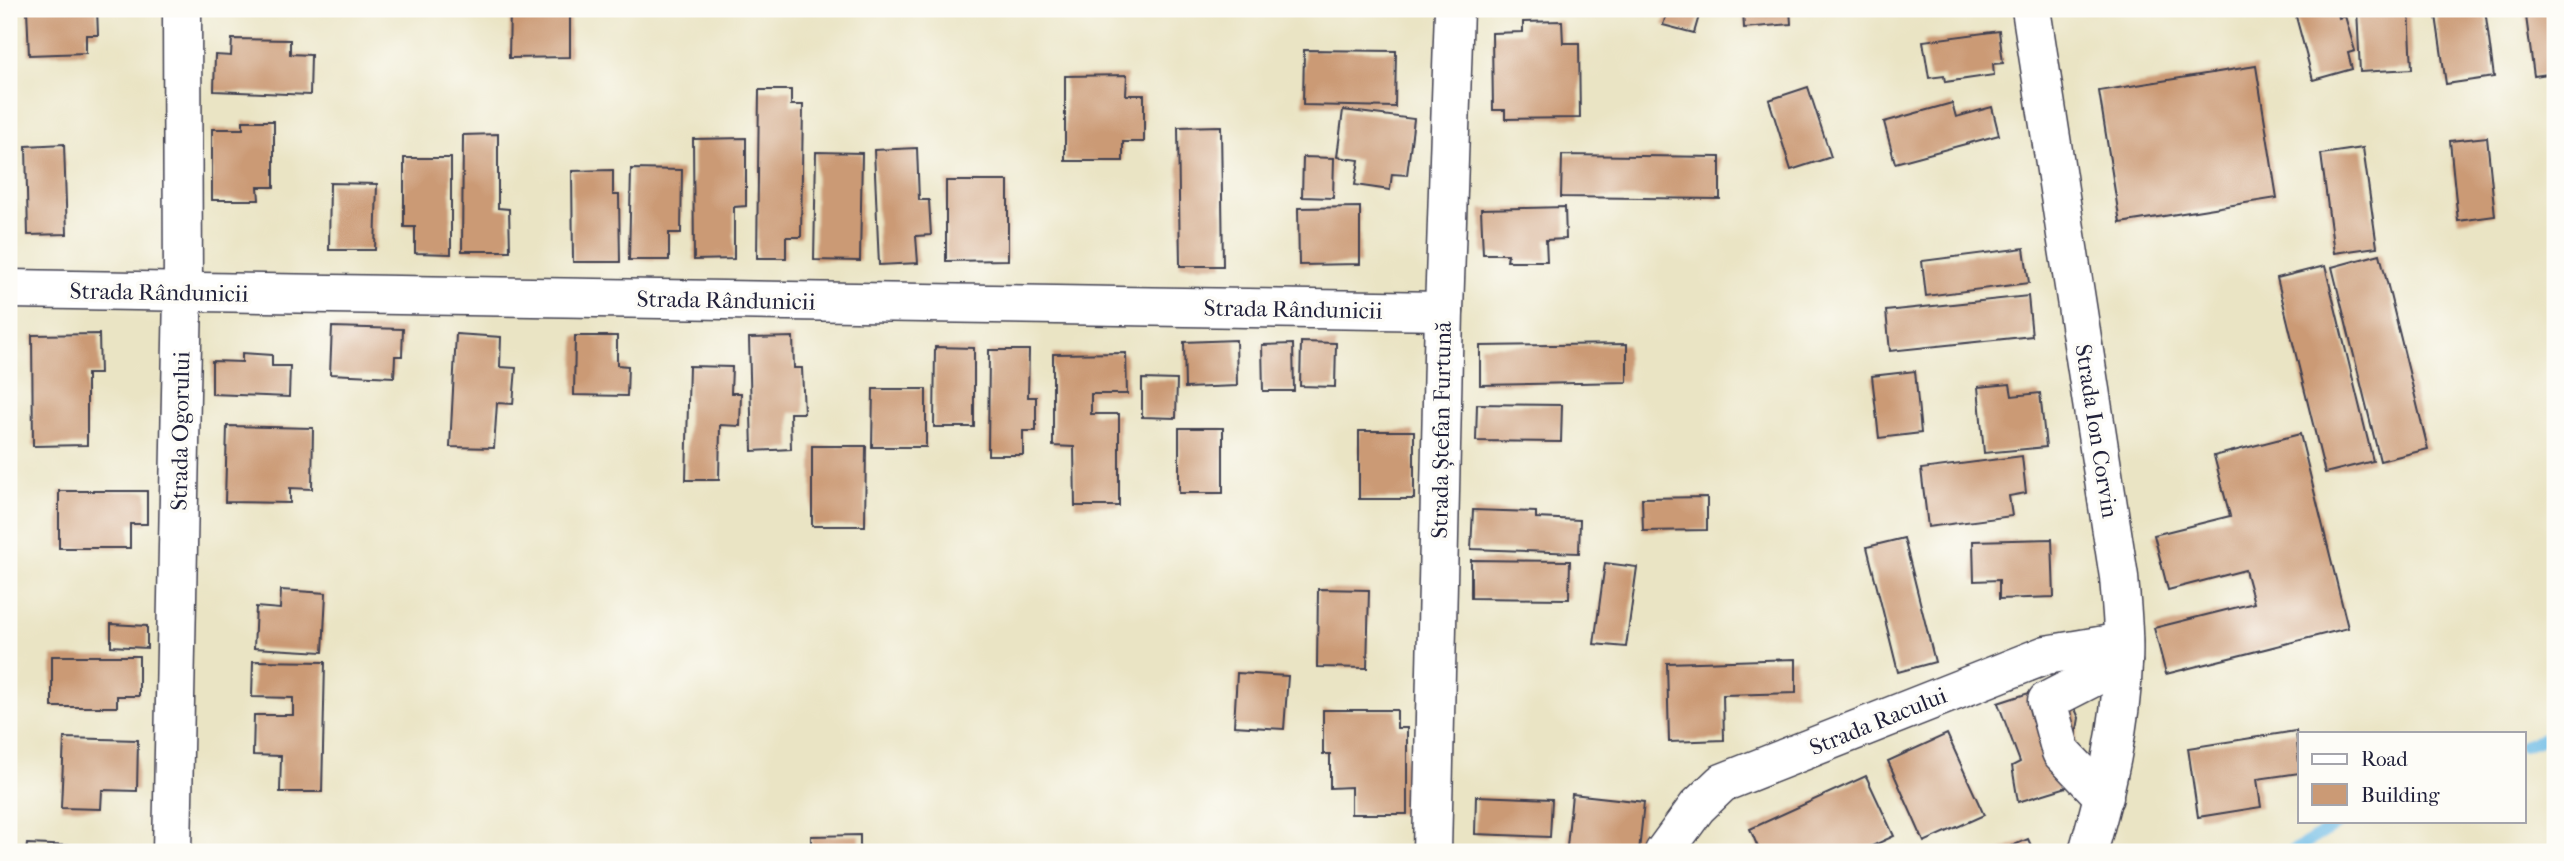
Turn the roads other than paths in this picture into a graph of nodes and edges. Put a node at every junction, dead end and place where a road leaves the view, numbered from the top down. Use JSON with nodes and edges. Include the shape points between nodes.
{"nodes":[{"id":1,"x":182,"y":9,"type":"edge"},
{"id":2,"x":1454,"y":9,"type":"edge"},
{"id":3,"x":2031,"y":9,"type":"edge"},
{"id":4,"x":9,"y":289,"type":"edge"},
{"id":5,"x":183,"y":292,"type":"junction"},
{"id":6,"x":1444,"y":311,"type":"junction"},
{"id":7,"x":2123,"y":652,"type":"junction"},
{"id":8,"x":2104,"y":797,"type":"junction"},
{"id":9,"x":172,"y":852,"type":"edge"},
{"id":10,"x":1432,"y":852,"type":"edge"},
{"id":11,"x":1664,"y":852,"type":"edge"},
{"id":12,"x":2088,"y":852,"type":"edge"}],
"edges":[{"from":1,"to":5,"type":"street","name":"Strada Ogorului"},
{"from":2,"to":6,"type":"street","name":"Strada Ștefan Furtună"},
{"from":3,"to":7,"type":"street","name":"Strada Ion Corvin","via":[[2119,577]]},
{"from":4,"to":5,"type":"street","name":"Strada Rândunicii"},
{"from":5,"to":6,"type":"street","name":"Strada Rândunicii"},
{"from":5,"to":9,"type":"street","name":"Strada Ogorului"},
{"from":6,"to":10,"type":"street","name":"Strada Ștefan Furtună"},
{"from":7,"to":8,"type":"street","name":"Strada Ion Corvin","via":[[2116,733]]},
{"from":7,"to":8,"type":"street","via":[[2047,701],[2061,752]]},
{"from":7,"to":11,"type":"street","name":"Strada Racului","via":[[2046,655],[1722,783],[1697,807]]},
{"from":8,"to":12,"type":"street","name":"Strada Ion Corvin"}]}
